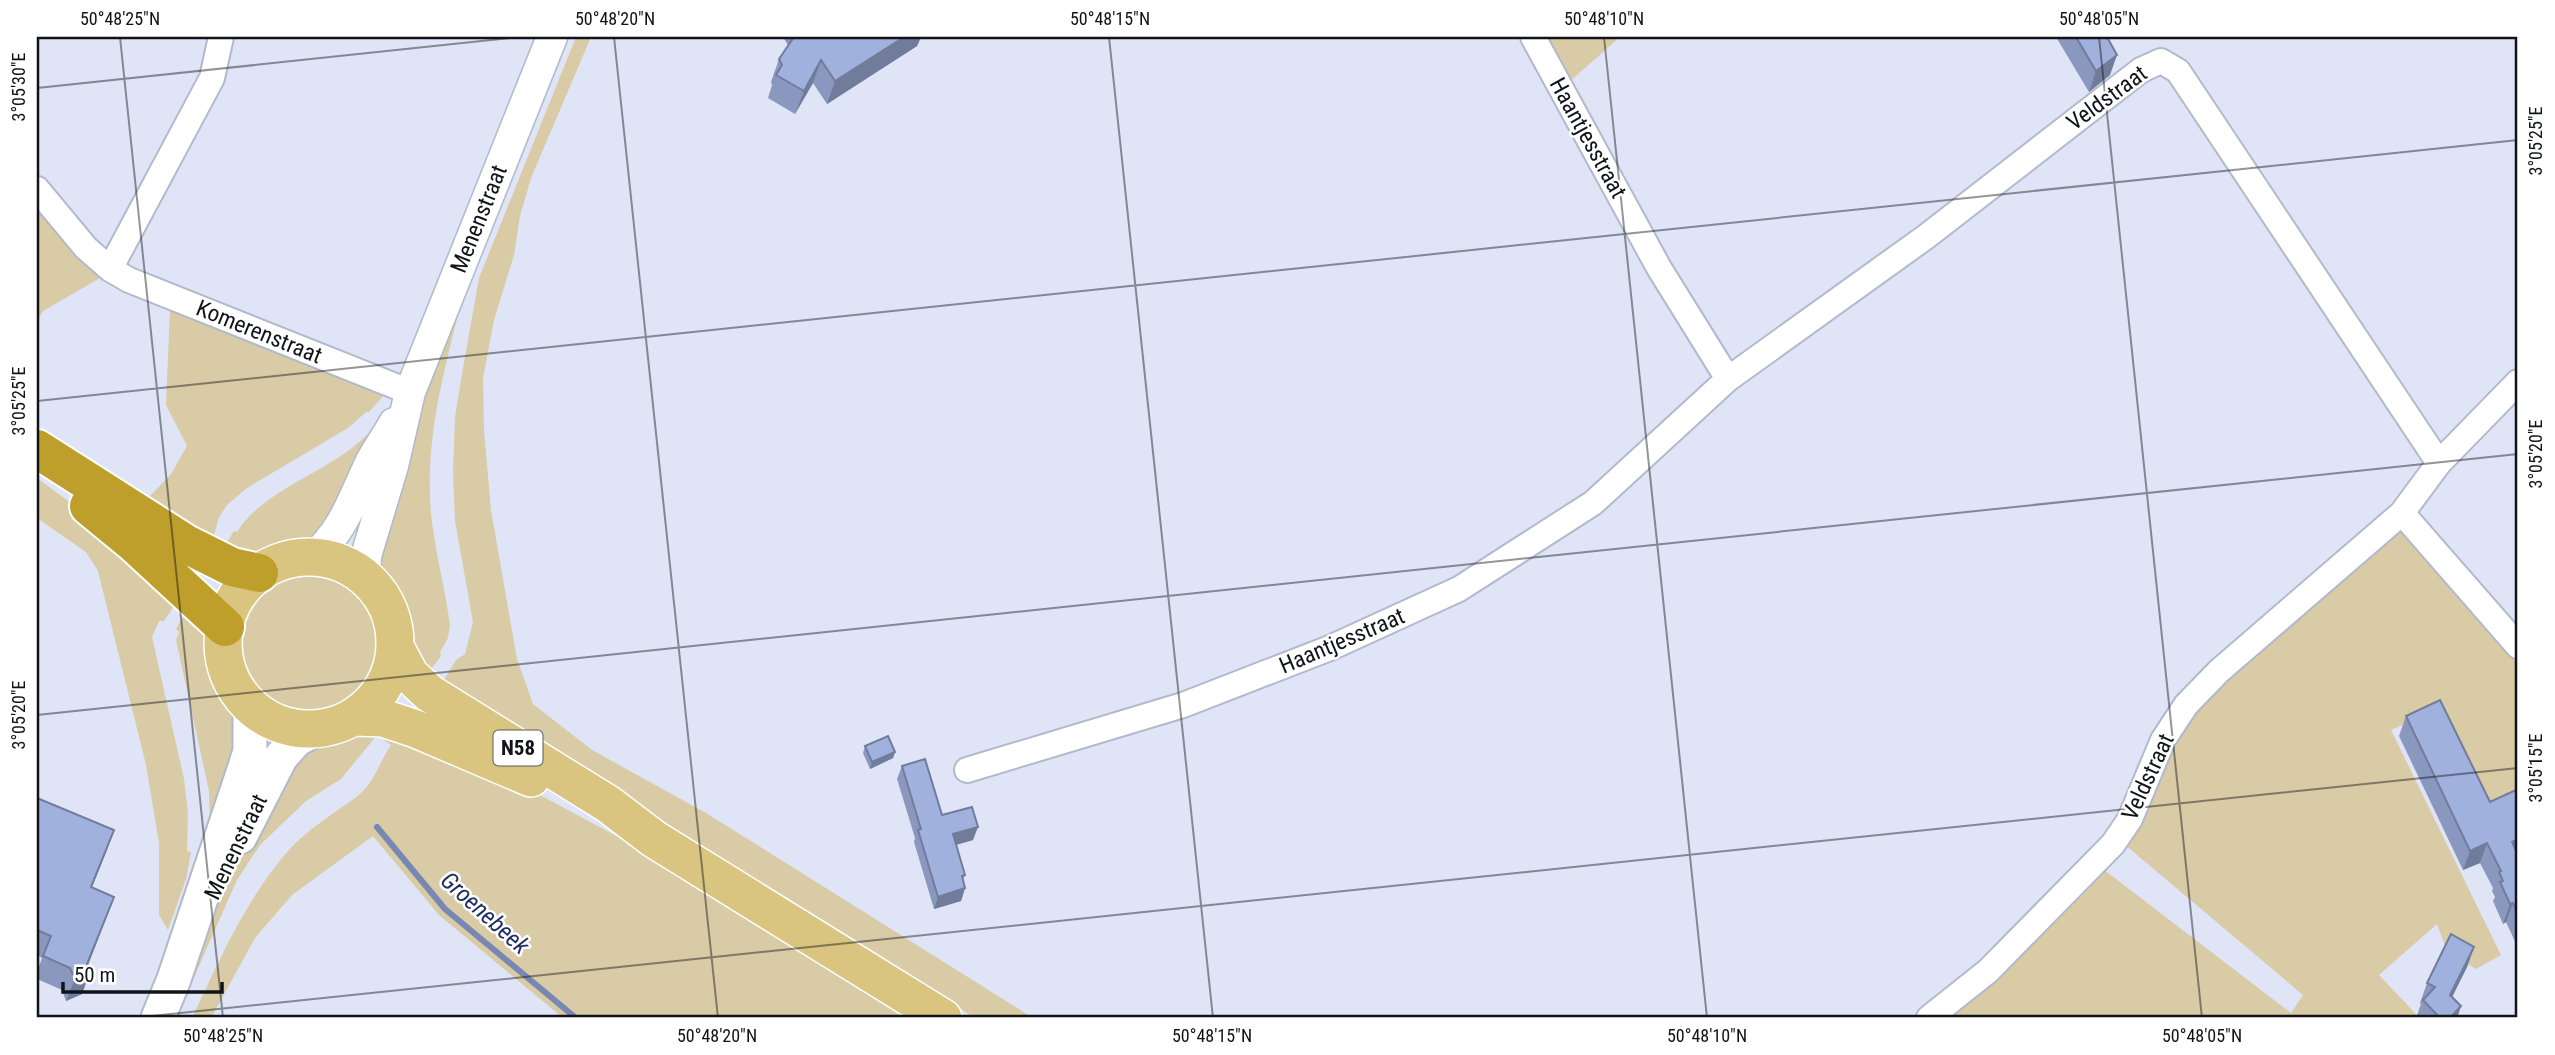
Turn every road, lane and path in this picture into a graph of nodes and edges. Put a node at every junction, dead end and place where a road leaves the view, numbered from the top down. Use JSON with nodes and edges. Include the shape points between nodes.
{"nodes":[{"id":1,"x":221,"y":37,"type":"edge"},
{"id":2,"x":552,"y":37,"type":"edge"},
{"id":3,"x":1533,"y":37,"type":"edge"},
{"id":4,"x":37,"y":189,"type":"edge"},
{"id":5,"x":110,"y":269,"type":"junction"},
{"id":6,"x":1728,"y":379,"type":"junction"},
{"id":7,"x":2518,"y":382,"type":"edge"},
{"id":8,"x":409,"y":397,"type":"junction"},
{"id":9,"x":1674,"y":428,"type":"joint"},
{"id":10,"x":37,"y":449,"type":"edge"},
{"id":11,"x":2439,"y":463,"type":"junction"},
{"id":12,"x":37,"y":468,"type":"edge"},
{"id":13,"x":2402,"y":513,"type":"junction"},
{"id":14,"x":313,"y":557,"type":"junction"},
{"id":15,"x":259,"y":573,"type":"junction"},
{"id":16,"x":365,"y":578,"type":"junction"},
{"id":17,"x":225,"y":628,"type":"junction"},
{"id":18,"x":2518,"y":646,"type":"edge"},
{"id":19,"x":396,"y":647,"type":"junction"},
{"id":20,"x":250,"y":706,"type":"junction"},
{"id":21,"x":355,"y":717,"type":"junction"},
{"id":22,"x":315,"y":730,"type":"junction"},
{"id":23,"x":967,"y":770,"type":"dead end"},
{"id":24,"x":654,"y":839,"type":"junction"},
{"id":25,"x":174,"y":979,"type":"junction"},
{"id":26,"x":158,"y":1018,"type":"edge"},
{"id":27,"x":943,"y":1018,"type":"edge"},
{"id":28,"x":1929,"y":1018,"type":"edge"}],
"edges":[{"from":1,"to":5,"type":"street","via":[[212,78]]},
{"from":2,"to":8,"type":"street","name":"Menenstraat"},
{"from":3,"to":6,"type":"street","name":"Haantjesstraat","via":[[1664,275]]},
{"from":4,"to":5,"type":"street","name":"Komerenstraat","via":[[86,248]]},
{"from":5,"to":8,"type":"street","name":"Komerenstraat"},
{"from":6,"to":9,"type":"street","name":"Veldstraat"},
{"from":6,"to":11,"type":"street","name":"Veldstraat","via":[[1927,236],[2141,70],[2161,61],[2178,71]]},
{"from":7,"to":11,"type":"street","name":"Veldstraat"},
{"from":8,"to":14,"type":"street","name":"Menenstraat","via":[[339,529]]},
{"from":8,"to":16,"type":"street","name":"Menenstraat","via":[[366,555]]},
{"from":9,"to":23,"type":"street","name":"Haantjesstraat","via":[[1593,503],[1459,589],[1330,648],[1183,705]]},
{"from":10,"to":15,"type":"highway","via":[[209,557]]},
{"from":11,"to":13,"type":"street","name":"Veldstraat"},
{"from":12,"to":17,"type":"highway","via":[[134,543]]},
{"from":13,"to":18,"type":"street"},
{"from":13,"to":28,"type":"street","name":"Veldstraat","via":[[2186,705],[2163,740],[2130,819],[2113,844],[1988,971]]},
{"from":14,"to":15,"type":"main road","via":[[285,561]]},
{"from":14,"to":16,"type":"main road","via":[[341,563]]},
{"from":15,"to":17,"type":"main road","via":[[231,607]]},
{"from":16,"to":19,"type":"main road","via":[[388,609]]},
{"from":17,"to":20,"type":"main road","via":[[227,670]]},
{"from":19,"to":21,"type":"main road","via":[[384,687]]},
{"from":19,"to":24,"type":"main road","number":"N58","via":[[410,676],[429,693],[608,804]]},
{"from":20,"to":22,"type":"main road","via":[[269,720]]},
{"from":20,"to":25,"type":"main road","name":"Menenstraat","via":[[250,751]]},
{"from":21,"to":22,"type":"main road"},
{"from":21,"to":24,"type":"main road","number":"N58","via":[[383,718],[415,729],[502,765]]},
{"from":22,"to":25,"type":"main road","name":"Menenstraat","via":[[296,740],[272,772]]},
{"from":24,"to":27,"type":"main road","number":"N58"},
{"from":25,"to":26,"type":"main road","name":"Menenstraat"}]}
